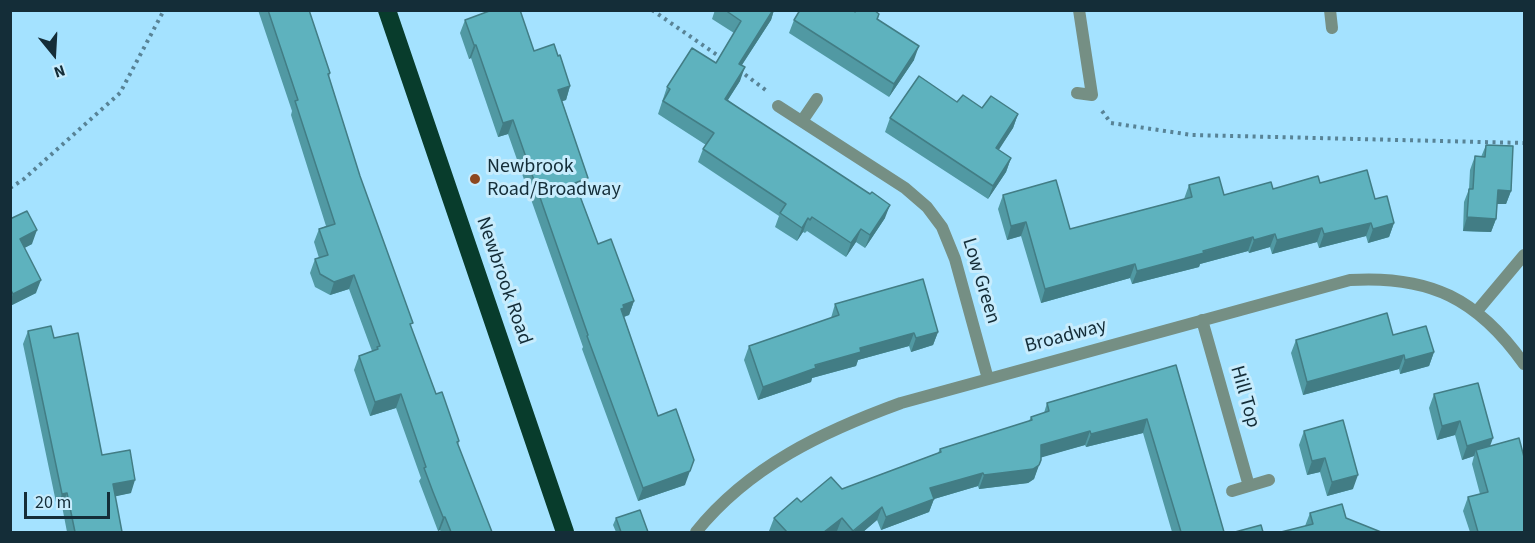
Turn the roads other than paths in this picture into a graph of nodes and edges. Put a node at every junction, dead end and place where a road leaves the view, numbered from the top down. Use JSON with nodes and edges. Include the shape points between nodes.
{"nodes":[{"id":1,"x":387,"y":10,"type":"edge"},
{"id":2,"x":1079,"y":10,"type":"edge"},
{"id":3,"x":1330,"y":10,"type":"edge"},
{"id":4,"x":1332,"y":28,"type":"dead end"},
{"id":5,"x":1077,"y":93,"type":"dead end"},
{"id":6,"x":817,"y":99,"type":"dead end"},
{"id":7,"x":778,"y":106,"type":"road end"},
{"id":8,"x":802,"y":121,"type":"junction"},
{"id":9,"x":1524,"y":255,"type":"edge"},
{"id":10,"x":1477,"y":311,"type":"junction"},
{"id":11,"x":1202,"y":320,"type":"junction"},
{"id":12,"x":1524,"y":364,"type":"edge"},
{"id":13,"x":988,"y":379,"type":"junction"},
{"id":14,"x":1269,"y":480,"type":"dead end"},
{"id":15,"x":1249,"y":486,"type":"junction"},
{"id":16,"x":1232,"y":491,"type":"dead end"},
{"id":17,"x":565,"y":532,"type":"edge"},
{"id":18,"x":696,"y":532,"type":"edge"}],
"edges":[{"from":1,"to":17,"type":"highway","name":"Newbrook Road"},
{"from":2,"to":5,"type":"street","via":[[1092,95]]},
{"from":3,"to":4,"type":"street"},
{"from":6,"to":8,"type":"street"},
{"from":7,"to":8,"type":"street","name":"Low Green"},
{"from":8,"to":13,"type":"street","name":"Low Green","via":[[905,188],[942,227],[955,259]]},
{"from":9,"to":10,"type":"street"},
{"from":10,"to":11,"type":"street","name":"Broadway","via":[[1440,290],[1378,278],[1350,280]]},
{"from":10,"to":12,"type":"street","name":"Broadway"},
{"from":11,"to":13,"type":"street","name":"Broadway"},
{"from":11,"to":15,"type":"street","name":"Hill Top"},
{"from":13,"to":18,"type":"street","name":"Broadway","via":[[902,403],[849,422],[801,446],[716,508]]},
{"from":14,"to":15,"type":"street"},
{"from":15,"to":16,"type":"street"}]}
